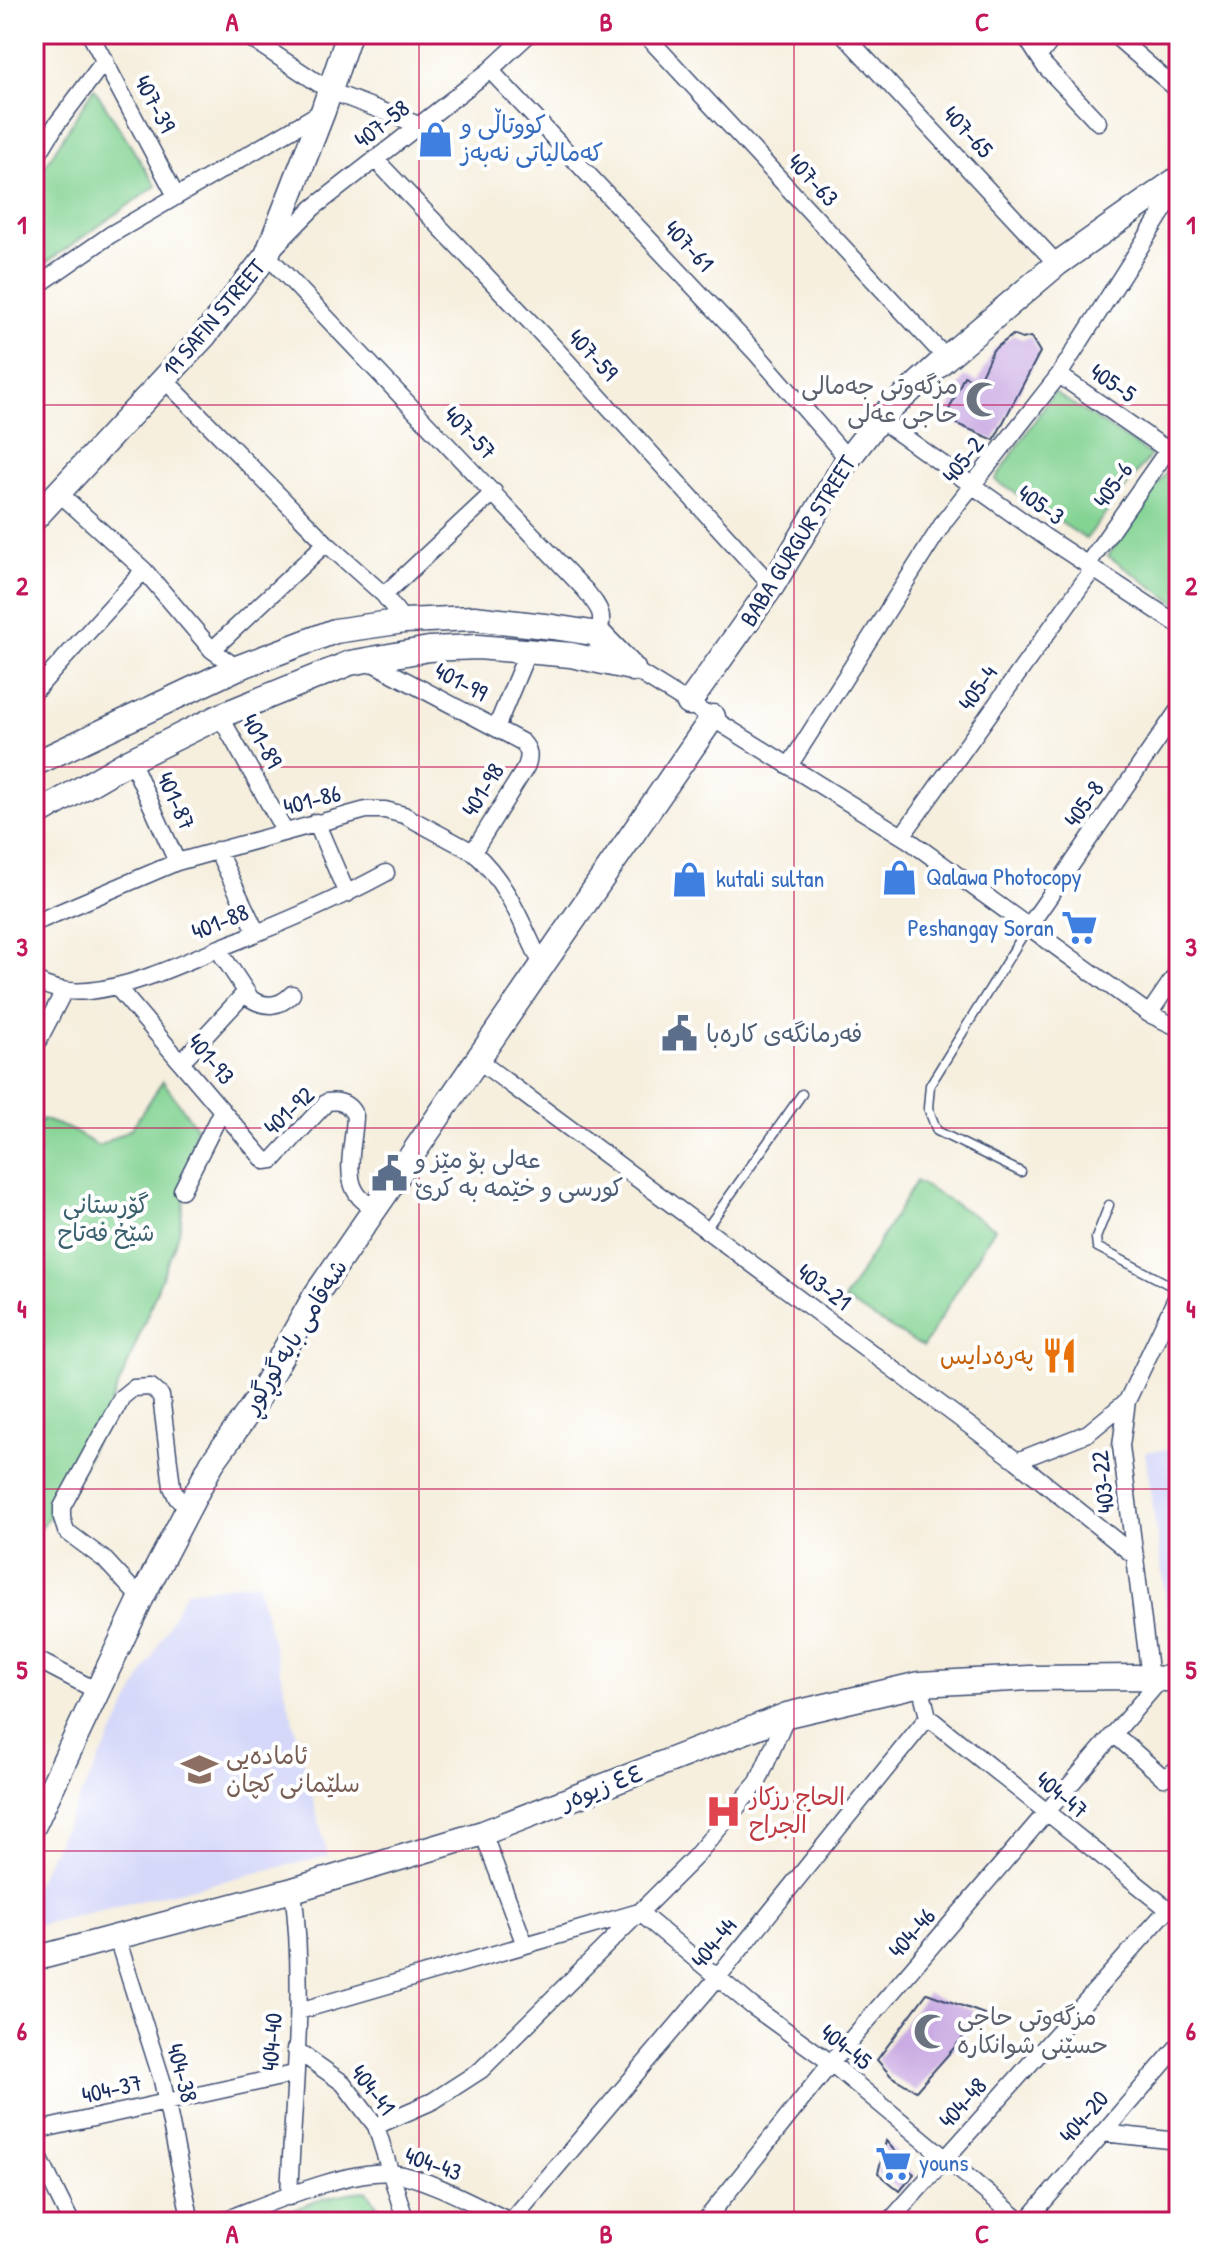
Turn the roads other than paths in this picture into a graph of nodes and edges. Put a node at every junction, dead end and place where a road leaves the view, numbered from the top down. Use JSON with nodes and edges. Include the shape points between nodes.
{"nodes":[{"id":1,"x":90,"y":34,"type":"edge"},
{"id":2,"x":244,"y":34,"type":"edge"},
{"id":3,"x":349,"y":34,"type":"edge"},
{"id":4,"x":529,"y":34,"type":"edge"},
{"id":5,"x":645,"y":34,"type":"edge"},
{"id":6,"x":843,"y":34,"type":"edge"},
{"id":7,"x":1024,"y":34,"type":"edge"},
{"id":8,"x":1056,"y":34,"type":"edge"},
{"id":9,"x":1113,"y":34,"type":"edge"},
{"id":10,"x":517,"y":40,"type":"edge"},
{"id":11,"x":1039,"y":56,"type":"junction"},
{"id":12,"x":105,"y":60,"type":"junction"},
{"id":13,"x":490,"y":70,"type":"junction"},
{"id":14,"x":1179,"y":91,"type":"edge"},
{"id":15,"x":327,"y":101,"type":"junction"},
{"id":16,"x":1098,"y":122,"type":"dead end"},
{"id":17,"x":419,"y":125,"type":"junction"},
{"id":18,"x":375,"y":159,"type":"junction"},
{"id":19,"x":34,"y":161,"type":"edge"},
{"id":20,"x":1179,"y":178,"type":"edge"},
{"id":21,"x":1179,"y":186,"type":"edge"},
{"id":22,"x":176,"y":196,"type":"junction"},
{"id":23,"x":267,"y":255,"type":"junction"},
{"id":24,"x":1057,"y":264,"type":"junction"},
{"id":25,"x":34,"y":288,"type":"edge"},
{"id":26,"x":946,"y":358,"type":"junction"},
{"id":27,"x":1059,"y":375,"type":"junction"},
{"id":28,"x":164,"y":379,"type":"junction"},
{"id":29,"x":879,"y":419,"type":"junction"},
{"id":30,"x":1179,"y":434,"type":"edge"},
{"id":31,"x":1174,"y":454,"type":"edge"},
{"id":32,"x":848,"y":459,"type":"junction"},
{"id":33,"x":973,"y":486,"type":"junction"},
{"id":34,"x":58,"y":492,"type":"junction"},
{"id":35,"x":494,"y":492,"type":"junction"},
{"id":36,"x":34,"y":519,"type":"edge"},
{"id":37,"x":326,"y":543,"type":"junction"},
{"id":38,"x":1090,"y":567,"type":"junction"},
{"id":39,"x":144,"y":570,"type":"junction"},
{"id":40,"x":772,"y":586,"type":"junction"},
{"id":41,"x":384,"y":595,"type":"junction"},
{"id":42,"x":404,"y":621,"type":"junction"},
{"id":43,"x":1179,"y":625,"type":"edge"},
{"id":44,"x":599,"y":634,"type":"junction"},
{"id":45,"x":212,"y":650,"type":"junction"},
{"id":46,"x":528,"y":651,"type":"junction"},
{"id":47,"x":592,"y":658,"type":"junction"},
{"id":48,"x":366,"y":660,"type":"junction"},
{"id":49,"x":237,"y":668,"type":"junction"},
{"id":50,"x":633,"y":669,"type":"junction"},
{"id":51,"x":34,"y":692,"type":"edge"},
{"id":52,"x":689,"y":703,"type":"junction"},
{"id":53,"x":1179,"y":709,"type":"edge"},
{"id":54,"x":220,"y":716,"type":"junction"},
{"id":55,"x":713,"y":717,"type":"junction"},
{"id":56,"x":496,"y":728,"type":"junction"},
{"id":57,"x":529,"y":752,"type":"joint"},
{"id":58,"x":131,"y":760,"type":"junction"},
{"id":59,"x":34,"y":764,"type":"edge"},
{"id":60,"x":789,"y":766,"type":"junction"},
{"id":61,"x":35,"y":810,"type":"edge"},
{"id":62,"x":316,"y":822,"type":"junction"},
{"id":63,"x":285,"y":832,"type":"junction"},
{"id":64,"x":902,"y":836,"type":"junction"},
{"id":65,"x":217,"y":850,"type":"junction"},
{"id":66,"x":473,"y":852,"type":"junction"},
{"id":67,"x":177,"y":862,"type":"junction"},
{"id":68,"x":386,"y":873,"type":"dead end"},
{"id":69,"x":347,"y":894,"type":"junction"},
{"id":70,"x":34,"y":923,"type":"edge"},
{"id":71,"x":1029,"y":926,"type":"junction"},
{"id":72,"x":257,"y":933,"type":"junction"},
{"id":73,"x":218,"y":949,"type":"junction"},
{"id":74,"x":543,"y":967,"type":"junction"},
{"id":75,"x":1179,"y":970,"type":"edge"},
{"id":76,"x":34,"y":980,"type":"edge"},
{"id":77,"x":116,"y":986,"type":"junction"},
{"id":78,"x":64,"y":991,"type":"junction"},
{"id":79,"x":245,"y":993,"type":"junction"},
{"id":80,"x":292,"y":994,"type":"dead end"},
{"id":81,"x":1149,"y":1014,"type":"junction"},
{"id":82,"x":1179,"y":1028,"type":"edge"},
{"id":83,"x":34,"y":1049,"type":"edge"},
{"id":84,"x":182,"y":1061,"type":"junction"},
{"id":85,"x":479,"y":1061,"type":"junction"},
{"id":86,"x":802,"y":1094,"type":"dead end"},
{"id":87,"x":222,"y":1110,"type":"junction"},
{"id":88,"x":268,"y":1161,"type":"joint"},
{"id":89,"x":1021,"y":1172,"type":"dead end"},
{"id":90,"x":182,"y":1190,"type":"dead end"},
{"id":91,"x":1109,"y":1205,"type":"dead end"},
{"id":92,"x":377,"y":1208,"type":"junction"},
{"id":93,"x":706,"y":1230,"type":"junction"},
{"id":94,"x":1179,"y":1291,"type":"edge"},
{"id":95,"x":1127,"y":1401,"type":"junction"},
{"id":96,"x":1017,"y":1461,"type":"junction"},
{"id":97,"x":190,"y":1506,"type":"junction"},
{"id":98,"x":1136,"y":1557,"type":"junction"},
{"id":99,"x":141,"y":1599,"type":"junction"},
{"id":100,"x":34,"y":1658,"type":"edge"},
{"id":101,"x":1163,"y":1679,"type":"edge"},
{"id":102,"x":920,"y":1684,"type":"junction"},
{"id":103,"x":97,"y":1691,"type":"junction"},
{"id":104,"x":787,"y":1715,"type":"junction"},
{"id":105,"x":928,"y":1717,"type":"junction"},
{"id":106,"x":1114,"y":1734,"type":"junction"},
{"id":107,"x":1179,"y":1768,"type":"edge"},
{"id":108,"x":1046,"y":1813,"type":"junction"},
{"id":109,"x":34,"y":1825,"type":"edge"},
{"id":110,"x":483,"y":1833,"type":"junction"},
{"id":111,"x":293,"y":1890,"type":"junction"},
{"id":112,"x":1173,"y":1909,"type":"edge"},
{"id":113,"x":639,"y":1912,"type":"junction"},
{"id":114,"x":117,"y":1938,"type":"junction"},
{"id":115,"x":525,"y":1945,"type":"junction"},
{"id":116,"x":34,"y":1959,"type":"edge"},
{"id":117,"x":718,"y":1977,"type":"junction"},
{"id":118,"x":299,"y":2011,"type":"junction"},
{"id":119,"x":1179,"y":2045,"type":"edge"},
{"id":120,"x":295,"y":2049,"type":"junction"},
{"id":121,"x":831,"y":2063,"type":"junction"},
{"id":122,"x":294,"y":2074,"type":"junction"},
{"id":123,"x":166,"y":2101,"type":"junction"},
{"id":124,"x":376,"y":2126,"type":"junction"},
{"id":125,"x":34,"y":2131,"type":"edge"},
{"id":126,"x":1102,"y":2133,"type":"junction"},
{"id":127,"x":1179,"y":2141,"type":"edge"},
{"id":128,"x":34,"y":2147,"type":"edge"},
{"id":129,"x":945,"y":2159,"type":"junction"},
{"id":130,"x":391,"y":2172,"type":"junction"},
{"id":131,"x":289,"y":2197,"type":"junction"},
{"id":132,"x":504,"y":2220,"type":"edge"},
{"id":133,"x":71,"y":2222,"type":"edge"},
{"id":134,"x":191,"y":2222,"type":"edge"},
{"id":135,"x":219,"y":2222,"type":"edge"},
{"id":136,"x":406,"y":2222,"type":"edge"},
{"id":137,"x":704,"y":2222,"type":"edge"},
{"id":138,"x":889,"y":2222,"type":"edge"},
{"id":139,"x":1024,"y":2222,"type":"edge"}],
"edges":[{"from":1,"to":12,"type":"street","name":"407-39"},
{"from":2,"to":15,"type":"street"},
{"from":3,"to":15,"type":"street","name":"19 SAFIN STREET"},
{"from":4,"to":10,"type":"street","name":"407-58"},
{"from":5,"to":26,"type":"street","name":"407-63"},
{"from":6,"to":24,"type":"street","name":"407-65"},
{"from":7,"to":11,"type":"street"},
{"from":8,"to":11,"type":"street"},
{"from":9,"to":14,"type":"street"},
{"from":10,"to":13,"type":"street","name":"407-58"},
{"from":11,"to":16,"type":"street"},
{"from":12,"to":19,"type":"street"},
{"from":12,"to":22,"type":"street","name":"407-39"},
{"from":13,"to":17,"type":"street","name":"407-58"},
{"from":13,"to":32,"type":"street","name":"407-61","via":[[756,353]]},
{"from":15,"to":17,"type":"street"},
{"from":15,"to":22,"type":"street"},
{"from":15,"to":23,"type":"street","name":"19 SAFIN STREET"},
{"from":17,"to":18,"type":"street","name":"407-58"},
{"from":18,"to":23,"type":"street","name":"407-58","via":[[313,208]]},
{"from":18,"to":40,"type":"street","name":"407-59"},
{"from":20,"to":24,"type":"street","name":"BABA GURGUR STREET"},
{"from":21,"to":27,"type":"street","name":"405-2"},
{"from":22,"to":25,"type":"street"},
{"from":23,"to":28,"type":"street","name":"19 SAFIN STREET"},
{"from":23,"to":35,"type":"street","name":"407-57"},
{"from":24,"to":26,"type":"street","name":"BABA GURGUR STREET"},
{"from":26,"to":29,"type":"street","name":"BABA GURGUR STREET"},
{"from":27,"to":31,"type":"street","name":"405-5"},
{"from":27,"to":33,"type":"street","name":"405-2"},
{"from":28,"to":34,"type":"street","name":"19 SAFIN STREET"},
{"from":28,"to":37,"type":"street"},
{"from":29,"to":32,"type":"street","name":"BABA GURGUR STREET"},
{"from":29,"to":33,"type":"street","name":"405-3"},
{"from":30,"to":31,"type":"street","name":"405-6"},
{"from":31,"to":38,"type":"street","name":"405-6"},
{"from":32,"to":40,"type":"street","name":"BABA GURGUR STREET"},
{"from":33,"to":38,"type":"street","name":"405-3"},
{"from":33,"to":60,"type":"street","name":"405-2","via":[[945,520]]},
{"from":34,"to":36,"type":"street","name":"19 SAFIN STREET"},
{"from":34,"to":39,"type":"street"},
{"from":35,"to":41,"type":"street"},
{"from":35,"to":44,"type":"street","name":"407-57","via":[[601,610]]},
{"from":37,"to":41,"type":"street"},
{"from":37,"to":45,"type":"street"},
{"from":38,"to":43,"type":"street","name":"405-3"},
{"from":38,"to":64,"type":"street","name":"405-4"},
{"from":39,"to":45,"type":"street"},
{"from":39,"to":51,"type":"street"},
{"from":40,"to":52,"type":"street","name":"BABA GURGUR STREET"},
{"from":41,"to":42,"type":"street"},
{"from":42,"to":44,"type":"street","via":[[474,618]]},
{"from":42,"to":49,"type":"street","via":[[335,631]]},
{"from":44,"to":47,"type":"street","name":"407-57"},
{"from":44,"to":50,"type":"street"},
{"from":45,"to":49,"type":"street"},
{"from":46,"to":47,"type":"street"},
{"from":46,"to":48,"type":"street","via":[[429,649]]},
{"from":46,"to":56,"type":"street"},
{"from":47,"to":50,"type":"street"},
{"from":48,"to":54,"type":"street"},
{"from":48,"to":56,"type":"street","name":"401-99"},
{"from":49,"to":59,"type":"street"},
{"from":50,"to":52,"type":"street"},
{"from":52,"to":55,"type":"street"},
{"from":53,"to":71,"type":"street","name":"405-8"},
{"from":54,"to":58,"type":"street"},
{"from":54,"to":63,"type":"street","name":"401-89"},
{"from":55,"to":60,"type":"street"},
{"from":55,"to":74,"type":"street","name":"شەقامی بابەگوڕگوڕ"},
{"from":56,"to":57,"type":"street","name":"401-99"},
{"from":57,"to":66,"type":"street","name":"401-98","via":[[526,767]]},
{"from":58,"to":61,"type":"street"},
{"from":58,"to":67,"type":"street","name":"401-87"},
{"from":60,"to":64,"type":"street"},
{"from":62,"to":63,"type":"street","name":"401-86"},
{"from":62,"to":66,"type":"street","name":"401-86","via":[[366,810],[395,812]]},
{"from":62,"to":69,"type":"street"},
{"from":63,"to":65,"type":"street","name":"401-86"},
{"from":64,"to":71,"type":"street"},
{"from":65,"to":67,"type":"street","name":"401-86"},
{"from":65,"to":72,"type":"street"},
{"from":66,"to":74,"type":"street","name":"401-86","via":[[499,880]]},
{"from":67,"to":70,"type":"street","name":"401-86"},
{"from":68,"to":69,"type":"street","name":"401-88"},
{"from":69,"to":72,"type":"street","name":"401-88"},
{"from":71,"to":81,"type":"street"},
{"from":71,"to":89,"type":"lane","via":[[930,1085],[928,1108],[937,1131]]},
{"from":72,"to":73,"type":"street","name":"401-88"},
{"from":73,"to":77,"type":"street","name":"401-88"},
{"from":73,"to":79,"type":"street"},
{"from":74,"to":85,"type":"street","name":"شەقامی بابەگوڕگوڕ"},
{"from":75,"to":81,"type":"street"},
{"from":76,"to":78,"type":"street"},
{"from":77,"to":78,"type":"street","name":"401-88"},
{"from":77,"to":84,"type":"street","name":"401-93"},
{"from":78,"to":83,"type":"street"},
{"from":79,"to":80,"type":"street","via":[[266,1006]]},
{"from":79,"to":84,"type":"street"},
{"from":81,"to":82,"type":"street"},
{"from":84,"to":87,"type":"street","name":"401-93"},
{"from":85,"to":92,"type":"street","name":"شەقامی بابەگوڕگوڕ"},
{"from":85,"to":93,"type":"street","name":"403-21"},
{"from":86,"to":93,"type":"lane"},
{"from":87,"to":88,"type":"street","name":"401-93"},
{"from":87,"to":90,"type":"street"},
{"from":88,"to":92,"type":"street","name":"401-92","via":[[327,1102],[345,1103],[355,1116],[351,1182],[363,1202]]},
{"from":91,"to":94,"type":"lane","via":[[1097,1247]]},
{"from":92,"to":97,"type":"street","name":"شەقامی بابەگوڕگوڕ","via":[[315,1296]]},
{"from":93,"to":96,"type":"street","name":"403-21"},
{"from":94,"to":95,"type":"street","name":"403-22"},
{"from":95,"to":96,"type":"street","via":[[1088,1433]]},
{"from":95,"to":98,"type":"street","name":"403-22","via":[[1121,1446]]},
{"from":96,"to":98,"type":"street","name":"403-21"},
{"from":97,"to":99,"type":"street","name":"شەقامی بابەگوڕگوڕ"},
{"from":97,"to":99,"type":"street","via":[[172,1487],[161,1396],[151,1387],[133,1388],[122,1397],[62,1507],[62,1518],[66,1531],[105,1560]]},
{"from":98,"to":101,"type":"street","name":"403-22"},
{"from":99,"to":103,"type":"street","name":"شەقامی بابەگوڕگوڕ"},
{"from":100,"to":103,"type":"street"},
{"from":101,"to":102,"type":"street","name":"٤٤ زیوەر"},
{"from":101,"to":106,"type":"street","name":"404-46"},
{"from":102,"to":104,"type":"street","name":"٤٤ زیوەر"},
{"from":102,"to":105,"type":"street"},
{"from":103,"to":109,"type":"street","name":"شەقامی بابەگوڕگوڕ"},
{"from":104,"to":110,"type":"street","name":"٤٤ زیوەر"},
{"from":104,"to":113,"type":"street","via":[[758,1782],[694,1858]]},
{"from":105,"to":108,"type":"street","name":"404-47"},
{"from":105,"to":117,"type":"street","name":"404-44"},
{"from":106,"to":107,"type":"street","via":[[1164,1778]]},
{"from":106,"to":108,"type":"street","name":"404-46"},
{"from":108,"to":112,"type":"street","name":"404-47"},
{"from":108,"to":121,"type":"street","name":"404-46"},
{"from":110,"to":111,"type":"street","name":"٤٤ زیوەر"},
{"from":110,"to":115,"type":"street"},
{"from":111,"to":114,"type":"street","name":"٤٤ زیوەر"},
{"from":111,"to":118,"type":"street","name":"404-40"},
{"from":112,"to":129,"type":"street","name":"404-48"},
{"from":113,"to":115,"type":"street"},
{"from":113,"to":117,"type":"street","name":"404-45"},
{"from":113,"to":124,"type":"street","via":[[481,2070],[433,2101]]},
{"from":114,"to":116,"type":"street","name":"٤٤ زیوەر"},
{"from":114,"to":123,"type":"street","name":"404-38"},
{"from":115,"to":118,"type":"street"},
{"from":117,"to":121,"type":"street","name":"404-45"},
{"from":117,"to":132,"type":"street","name":"404-44"},
{"from":118,"to":120,"type":"street","name":"404-40"},
{"from":119,"to":126,"type":"street","name":"404-20"},
{"from":120,"to":122,"type":"street","name":"404-40"},
{"from":120,"to":124,"type":"street","name":"404-41","via":[[343,2083]]},
{"from":121,"to":129,"type":"street","name":"404-45"},
{"from":121,"to":137,"type":"street","name":"404-46"},
{"from":122,"to":123,"type":"street","name":"404-37"},
{"from":122,"to":131,"type":"street","name":"404-40"},
{"from":123,"to":125,"type":"street","name":"404-37"},
{"from":123,"to":134,"type":"street","name":"404-38"},
{"from":124,"to":130,"type":"street","name":"404-41"},
{"from":126,"to":127,"type":"street"},
{"from":126,"to":139,"type":"street","name":"404-20"},
{"from":128,"to":133,"type":"street"},
{"from":129,"to":138,"type":"street","name":"404-48"},
{"from":129,"to":139,"type":"street","name":"404-45"},
{"from":130,"to":131,"type":"street","name":"404-43","via":[[347,2176]]},
{"from":130,"to":132,"type":"street","name":"404-43"},
{"from":130,"to":136,"type":"street","name":"404-41"},
{"from":131,"to":135,"type":"street","name":"404-43"}]}
